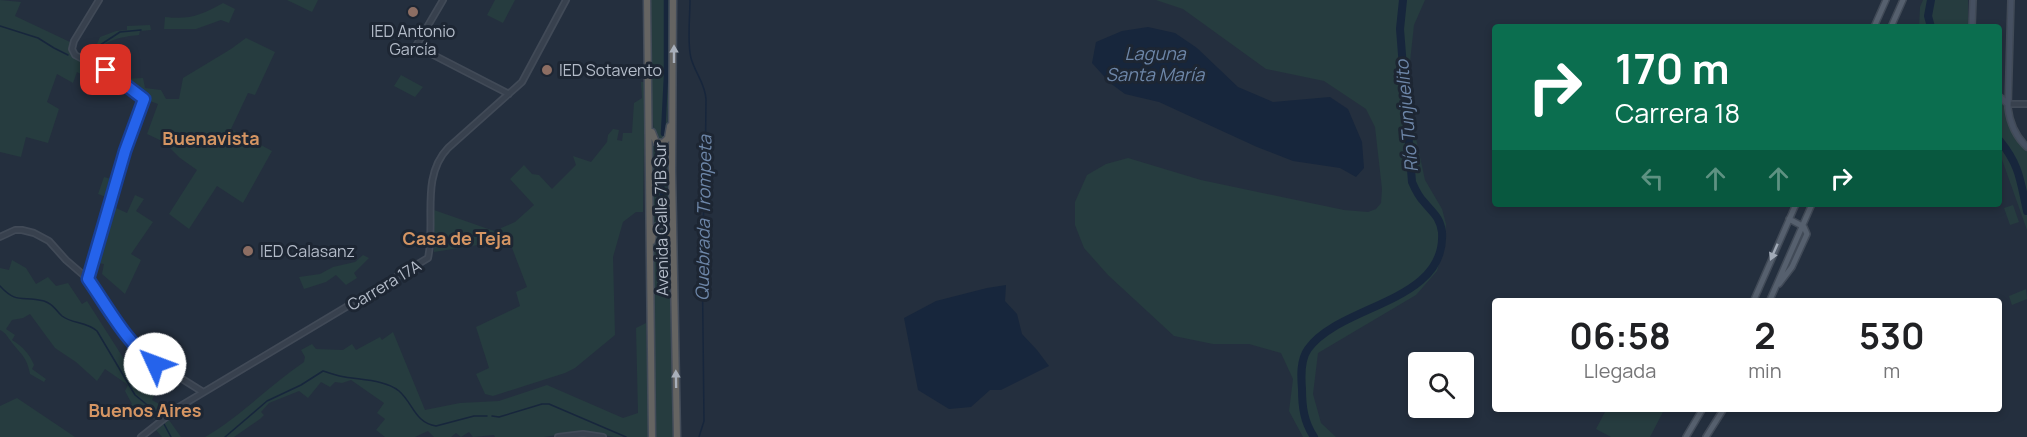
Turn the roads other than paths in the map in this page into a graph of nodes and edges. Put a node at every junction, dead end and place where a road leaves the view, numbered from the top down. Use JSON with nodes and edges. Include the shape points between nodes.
{"nodes":[{"id":1,"x":99,"y":0,"type":"edge"},
{"id":2,"x":443,"y":0,"type":"edge"},
{"id":3,"x":566,"y":0,"type":"edge"},
{"id":4,"x":647,"y":0,"type":"edge"},
{"id":5,"x":673,"y":0,"type":"edge"},
{"id":6,"x":1886,"y":0,"type":"edge"},
{"id":7,"x":1903,"y":0,"type":"edge"},
{"id":8,"x":1973,"y":0,"type":"edge"},
{"id":9,"x":2011,"y":0,"type":"edge"},
{"id":10,"x":1875,"y":24,"type":"edge"},
{"id":11,"x":1892,"y":24,"type":"edge"},
{"id":12,"x":1972,"y":24,"type":"edge"},
{"id":13,"x":509,"y":94,"type":"junction"},
{"id":14,"x":2002,"y":99,"type":"edge"},
{"id":15,"x":2008,"y":104,"type":"junction"},
{"id":16,"x":2027,"y":104,"type":"edge"},
{"id":17,"x":673,"y":107,"type":"junction"},
{"id":18,"x":648,"y":108,"type":"junction"},
{"id":19,"x":2027,"y":147,"type":"edge"},
{"id":20,"x":1794,"y":207,"type":"edge"},
{"id":21,"x":1811,"y":207,"type":"edge"},
{"id":22,"x":1788,"y":219,"type":"junction"},
{"id":23,"x":1802,"y":226,"type":"junction"},
{"id":24,"x":0,"y":237,"type":"edge"},
{"id":25,"x":649,"y":261,"type":"junction"},
{"id":26,"x":675,"y":266,"type":"junction"},
{"id":27,"x":88,"y":279,"type":"junction"},
{"id":28,"x":1756,"y":298,"type":"edge"},
{"id":29,"x":1771,"y":298,"type":"edge"},
{"id":30,"x":203,"y":392,"type":"junction"},
{"id":31,"x":1701,"y":412,"type":"edge"},
{"id":32,"x":1722,"y":412,"type":"edge"},
{"id":33,"x":141,"y":437,"type":"edge"},
{"id":34,"x":558,"y":437,"type":"edge"},
{"id":35,"x":603,"y":437,"type":"edge"},
{"id":36,"x":651,"y":437,"type":"edge"},
{"id":37,"x":677,"y":437,"type":"edge"},
{"id":38,"x":1686,"y":437,"type":"edge"},
{"id":39,"x":1706,"y":437,"type":"edge"}],
"edges":[{"from":1,"to":27,"type":"street","via":[[72,49],[76,56],[110,73],[144,99]]},
{"from":2,"to":13,"type":"street","via":[[416,46]]},
{"from":3,"to":13,"type":"street","name":"Carrera 17A","via":[[525,77]]},
{"from":4,"to":18,"type":"highway","name":"Avenida Calle 71B Sur"},
{"from":17,"to":5,"type":"highway","name":"Avenida Calle 71B Sur","one_way":true},
{"from":6,"to":10,"type":"main road"},
{"from":7,"to":11,"type":"main road"},
{"from":8,"to":12,"type":"main road"},
{"from":9,"to":15,"type":"main road"},
{"from":13,"to":30,"type":"street","name":"Carrera 17A","via":[[448,148],[440,160],[431,195],[428,258]]},
{"from":14,"to":15,"type":"main road"},
{"from":15,"to":16,"type":"street"},
{"from":15,"to":19,"type":"main road","via":[[2011,123]]},
{"from":17,"to":18,"type":"highway","via":[[668,138],[660,144],[652,134]]},
{"from":17,"to":26,"type":"highway","name":"Avenida Calle 71B Sur"},
{"from":18,"to":25,"type":"highway","name":"Avenida Calle 71B Sur"},
{"from":20,"to":22,"type":"main road"},
{"from":21,"to":23,"type":"main road"},
{"from":22,"to":23,"type":"main road"},
{"from":22,"to":28,"type":"main road","one_way":true},
{"from":23,"to":29,"type":"main road","via":[[1807,231],[1805,239]]},
{"from":24,"to":27,"type":"street","via":[[19,230],[34,233],[49,241]]},
{"from":25,"to":26,"type":"highway","via":[[653,231],[663,224],[670,231]]},
{"from":25,"to":36,"type":"highway","name":"Avenida Calle 71B Sur"},
{"from":37,"to":26,"type":"highway","name":"Avenida Calle 71B Sur","one_way":true},
{"from":27,"to":30,"type":"street","via":[[144,355]]},
{"from":30,"to":33,"type":"street","name":"Carrera 17A"},
{"from":31,"to":38,"type":"main road"},
{"from":32,"to":39,"type":"main road"},
{"from":34,"to":35,"type":"street"}]}
